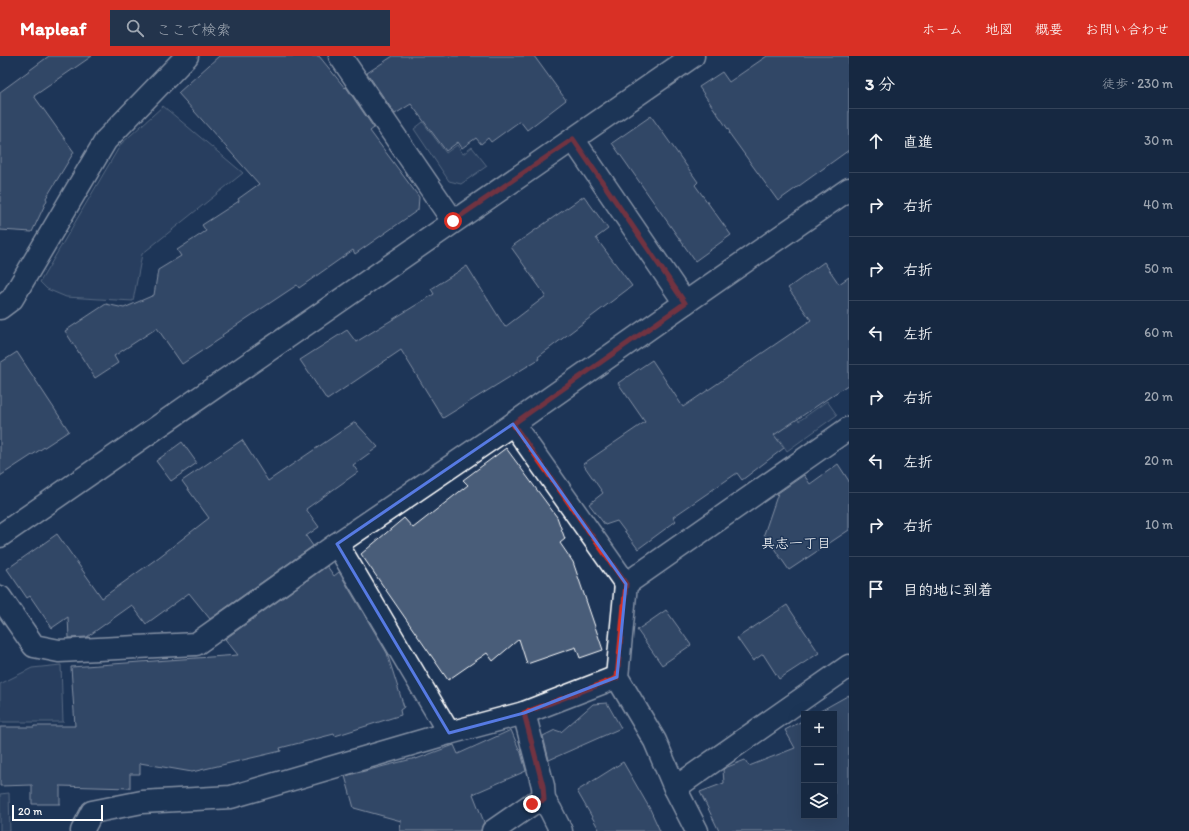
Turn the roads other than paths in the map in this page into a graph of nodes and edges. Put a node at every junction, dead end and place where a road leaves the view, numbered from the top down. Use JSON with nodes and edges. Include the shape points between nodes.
{"nodes":[{"id":1,"x":188,"y":56,"type":"edge"},
{"id":2,"x":693,"y":56,"type":"edge"},
{"id":3,"x":348,"y":59,"type":"edge"},
{"id":4,"x":573,"y":139,"type":"junction"},
{"id":5,"x":849,"y":189,"type":"edge"},
{"id":6,"x":453,"y":221,"type":"junction"},
{"id":7,"x":685,"y":303,"type":"junction"},
{"id":8,"x":0,"y":308,"type":"edge"},
{"id":9,"x":513,"y":424,"type":"junction"},
{"id":10,"x":849,"y":428,"type":"edge"},
{"id":11,"x":0,"y":536,"type":"edge"},
{"id":12,"x":337,"y":544,"type":"junction"},
{"id":13,"x":626,"y":584,"type":"junction"},
{"id":14,"x":0,"y":597,"type":"edge"},
{"id":15,"x":849,"y":666,"type":"edge"},
{"id":16,"x":617,"y":678,"type":"junction"},
{"id":17,"x":524,"y":713,"type":"junction"},
{"id":18,"x":449,"y":733,"type":"junction"},
{"id":19,"x":675,"y":788,"type":"junction"},
{"id":20,"x":544,"y":800,"type":"junction"},
{"id":21,"x":82,"y":831,"type":"edge"},
{"id":22,"x":493,"y":831,"type":"edge"},
{"id":23,"x":561,"y":831,"type":"edge"},
{"id":24,"x":697,"y":831,"type":"edge"}],
"edges":[{"from":1,"to":8,"type":"street","via":[[106,140],[12,299]]},
{"from":2,"to":4,"type":"street"},
{"from":3,"to":6,"type":"street"},
{"from":4,"to":6,"type":"street"},
{"from":4,"to":7,"type":"street"},
{"from":5,"to":7,"type":"street"},
{"from":6,"to":11,"type":"street"},
{"from":7,"to":9,"type":"street"},
{"from":9,"to":12,"type":"street"},
{"from":9,"to":13,"type":"street"},
{"from":10,"to":13,"type":"street"},
{"from":12,"to":14,"type":"street","via":[[196,644],[59,650],[34,646]]},
{"from":12,"to":18,"type":"street"},
{"from":13,"to":16,"type":"street"},
{"from":15,"to":19,"type":"street"},
{"from":16,"to":17,"type":"street"},
{"from":16,"to":19,"type":"street","via":[[655,741]]},
{"from":17,"to":18,"type":"street"},
{"from":17,"to":20,"type":"street","via":[[543,786]]},
{"from":18,"to":21,"type":"street","via":[[231,797],[142,802],[92,812]]},
{"from":19,"to":24,"type":"street"},
{"from":20,"to":22,"type":"street","via":[[532,804]]},
{"from":20,"to":23,"type":"street"}]}
